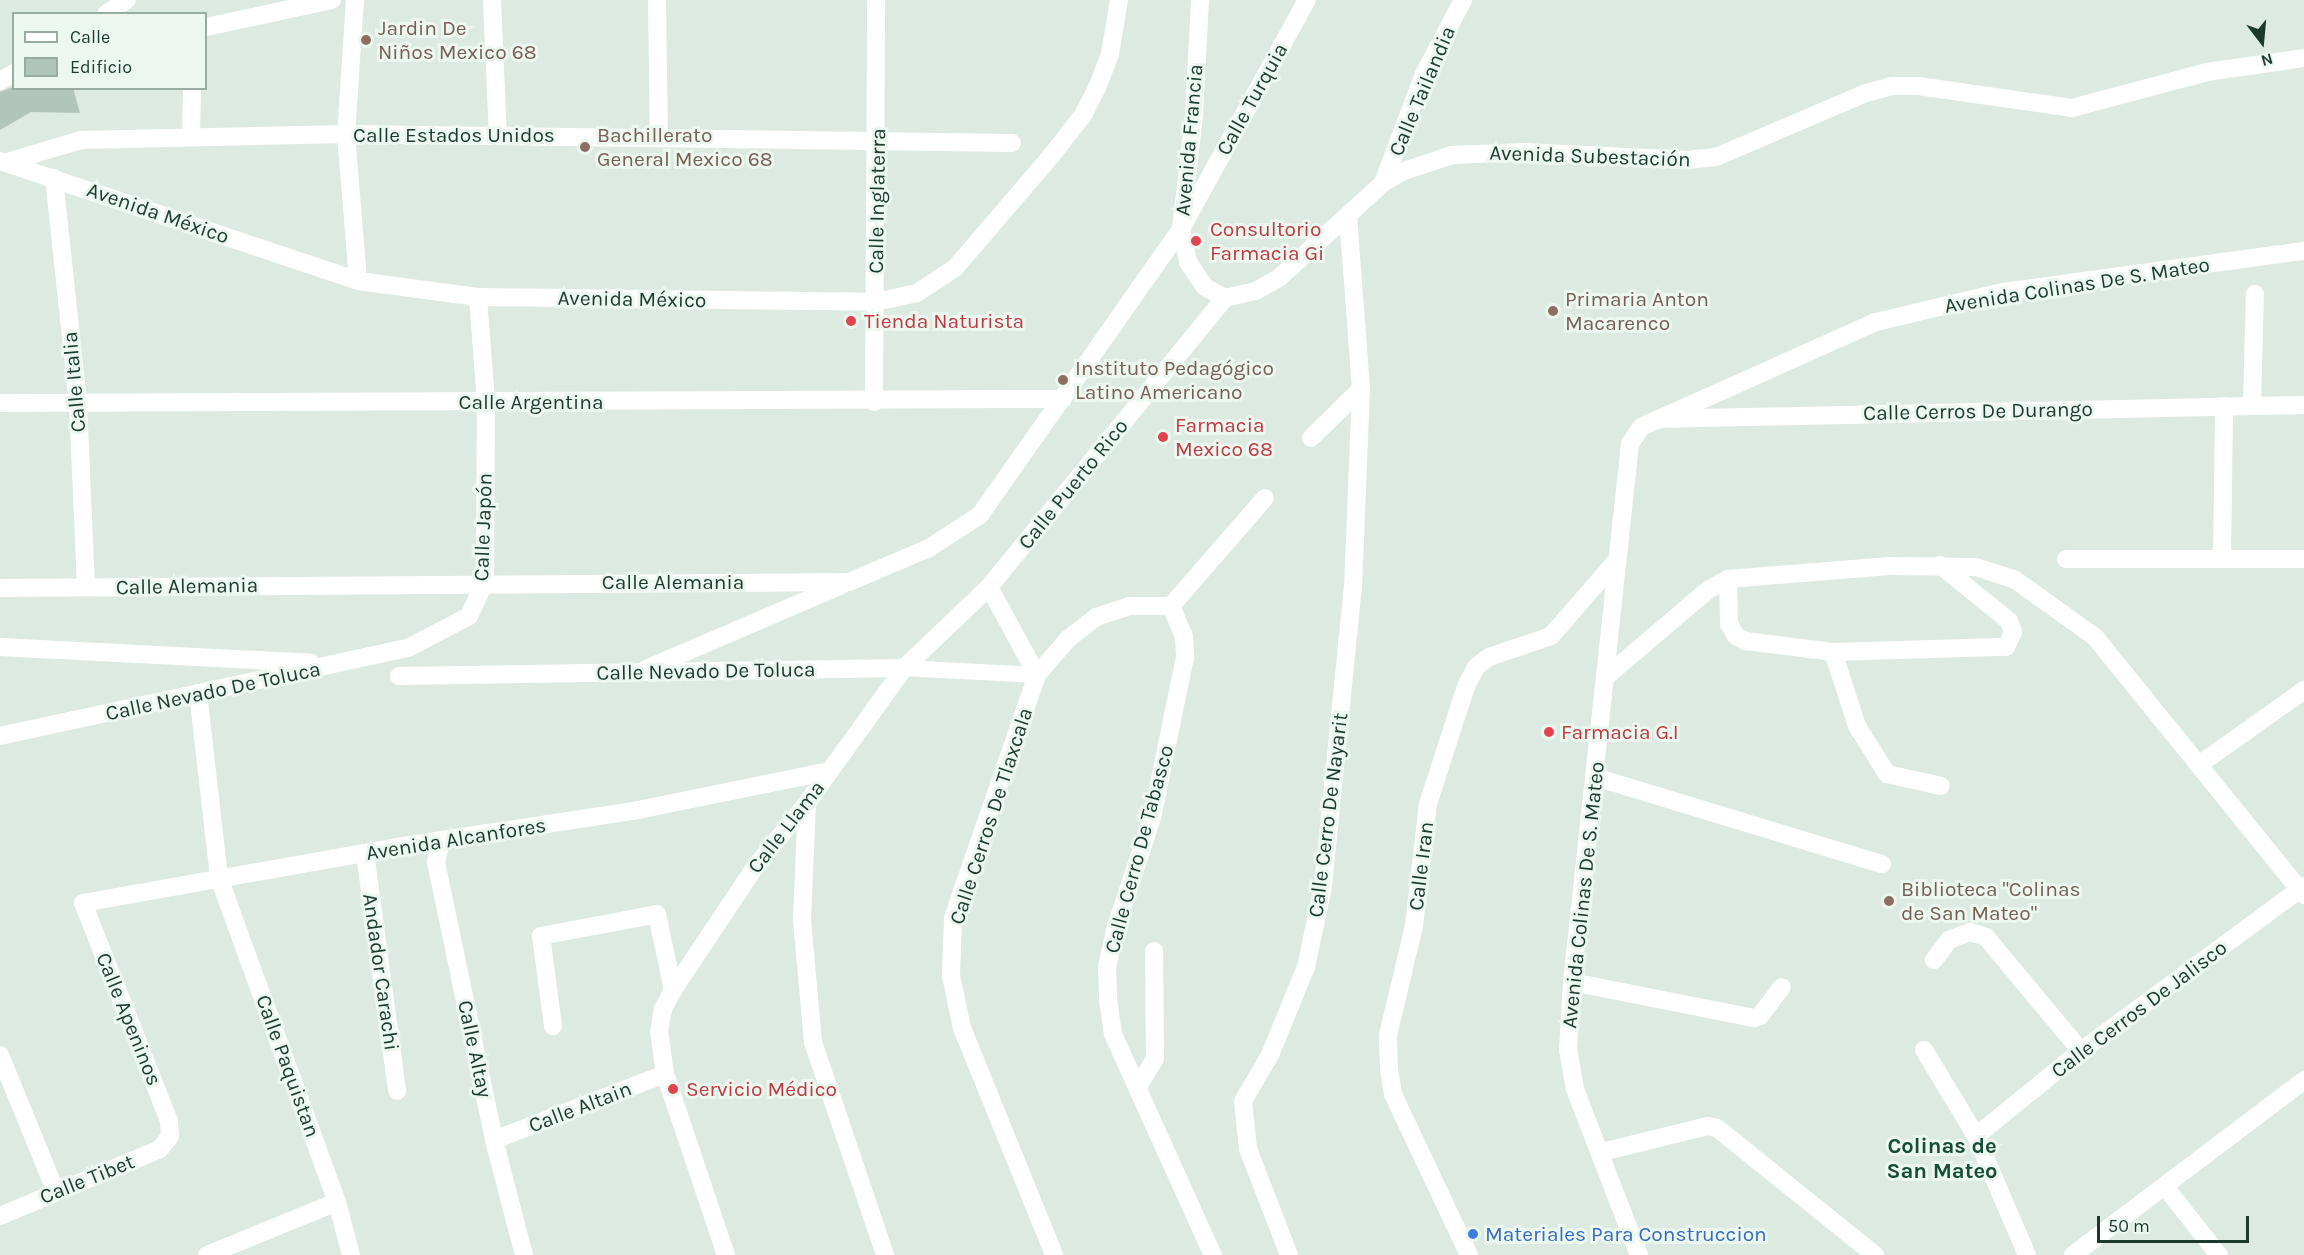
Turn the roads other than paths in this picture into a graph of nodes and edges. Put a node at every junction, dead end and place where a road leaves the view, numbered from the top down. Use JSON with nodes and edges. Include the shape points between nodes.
{"nodes":[{"id":1,"x":127,"y":0,"type":"edge"},
{"id":2,"x":332,"y":0,"type":"edge"},
{"id":3,"x":355,"y":0,"type":"edge"},
{"id":4,"x":492,"y":0,"type":"edge"},
{"id":5,"x":657,"y":0,"type":"edge"},
{"id":6,"x":876,"y":0,"type":"edge"},
{"id":7,"x":1119,"y":0,"type":"edge"},
{"id":8,"x":1200,"y":0,"type":"edge"},
{"id":9,"x":1307,"y":0,"type":"edge"},
{"id":10,"x":1463,"y":0,"type":"edge"},
{"id":11,"x":109,"y":12,"type":"edge"},
{"id":12,"x":207,"y":27,"type":"edge"},
{"id":13,"x":2304,"y":58,"type":"edge"},
{"id":14,"x":192,"y":90,"type":"edge"},
{"id":15,"x":346,"y":134,"type":"junction"},
{"id":16,"x":498,"y":135,"type":"junction"},
{"id":17,"x":191,"y":137,"type":"junction"},
{"id":18,"x":659,"y":137,"type":"junction"},
{"id":19,"x":878,"y":141,"type":"junction"},
{"id":20,"x":1012,"y":143,"type":"dead end"},
{"id":21,"x":4,"y":161,"type":"edge"},
{"id":22,"x":54,"y":178,"type":"junction"},
{"id":23,"x":1383,"y":183,"type":"junction"},
{"id":24,"x":1348,"y":215,"type":"junction"},
{"id":25,"x":1180,"y":229,"type":"junction"},
{"id":26,"x":2304,"y":251,"type":"edge"},
{"id":27,"x":358,"y":280,"type":"junction"},
{"id":28,"x":2254,"y":294,"type":"dead end"},
{"id":29,"x":478,"y":297,"type":"junction"},
{"id":30,"x":1225,"y":298,"type":"junction"},
{"id":31,"x":876,"y":302,"type":"junction"},
{"id":32,"x":1360,"y":389,"type":"junction"},
{"id":33,"x":1063,"y":399,"type":"junction"},
{"id":34,"x":486,"y":402,"type":"junction"},
{"id":35,"x":874,"y":402,"type":"junction"},
{"id":36,"x":0,"y":403,"type":"edge"},
{"id":37,"x":78,"y":403,"type":"junction"},
{"id":38,"x":2252,"y":405,"type":"junction"},
{"id":39,"x":2304,"y":405,"type":"edge"},
{"id":40,"x":2224,"y":406,"type":"junction"},
{"id":41,"x":1653,"y":419,"type":"junction"},
{"id":42,"x":1311,"y":438,"type":"dead end"},
{"id":43,"x":1265,"y":498,"type":"dead end"},
{"id":44,"x":2222,"y":558,"type":"junction"},
{"id":45,"x":2066,"y":559,"type":"dead end"},
{"id":46,"x":2304,"y":559,"type":"edge"},
{"id":47,"x":1617,"y":560,"type":"junction"},
{"id":48,"x":1940,"y":565,"type":"junction"},
{"id":49,"x":1728,"y":579,"type":"junction"},
{"id":50,"x":485,"y":582,"type":"junction"},
{"id":51,"x":849,"y":582,"type":"junction"},
{"id":52,"x":86,"y":587,"type":"junction"},
{"id":53,"x":989,"y":587,"type":"junction"},
{"id":54,"x":0,"y":588,"type":"edge"},
{"id":55,"x":1171,"y":606,"type":"junction"},
{"id":56,"x":0,"y":647,"type":"edge"},
{"id":57,"x":1833,"y":652,"type":"junction"},
{"id":58,"x":340,"y":665,"type":"junction"},
{"id":59,"x":904,"y":668,"type":"junction"},
{"id":60,"x":639,"y":672,"type":"junction"},
{"id":61,"x":1037,"y":675,"type":"junction"},
{"id":62,"x":1608,"y":675,"type":"junction"},
{"id":63,"x":399,"y":676,"type":"dead end"},
{"id":64,"x":2304,"y":690,"type":"edge"},
{"id":65,"x":198,"y":693,"type":"junction"},
{"id":66,"x":0,"y":736,"type":"edge"},
{"id":67,"x":2200,"y":764,"type":"junction"},
{"id":68,"x":829,"y":771,"type":"junction"},
{"id":69,"x":1595,"y":777,"type":"junction"},
{"id":70,"x":1941,"y":786,"type":"dead end"},
{"id":71,"x":807,"y":803,"type":"junction"},
{"id":72,"x":441,"y":842,"type":"junction"},
{"id":73,"x":365,"y":853,"type":"junction"},
{"id":74,"x":1882,"y":864,"type":"dead end"},
{"id":75,"x":219,"y":878,"type":"junction"},
{"id":76,"x":2302,"y":890,"type":"edge"},
{"id":77,"x":83,"y":903,"type":"joint"},
{"id":78,"x":1154,"y":951,"type":"dead end"},
{"id":79,"x":1934,"y":960,"type":"dead end"},
{"id":80,"x":1572,"y":982,"type":"junction"},
{"id":81,"x":1782,"y":987,"type":"dead end"},
{"id":82,"x":673,"y":990,"type":"junction"},
{"id":83,"x":553,"y":1026,"type":"dead end"},
{"id":84,"x":1924,"y":1050,"type":"dead end"},
{"id":85,"x":2081,"y":1051,"type":"junction"},
{"id":86,"x":0,"y":1055,"type":"edge"},
{"id":87,"x":665,"y":1074,"type":"junction"},
{"id":88,"x":2304,"y":1080,"type":"edge"},
{"id":89,"x":1139,"y":1085,"type":"junction"},
{"id":90,"x":397,"y":1091,"type":"dead end"},
{"id":91,"x":170,"y":1136,"type":"joint"},
{"id":92,"x":1976,"y":1136,"type":"junction"},
{"id":93,"x":494,"y":1140,"type":"junction"},
{"id":94,"x":1602,"y":1152,"type":"junction"},
{"id":95,"x":2166,"y":1188,"type":"junction"},
{"id":96,"x":55,"y":1190,"type":"junction"},
{"id":97,"x":337,"y":1202,"type":"junction"},
{"id":98,"x":0,"y":1216,"type":"edge"},
{"id":99,"x":1462,"y":1236,"type":"junction"},
{"id":100,"x":1290,"y":1254,"type":"edge"},
{"id":101,"x":207,"y":1255,"type":"edge"},
{"id":102,"x":351,"y":1255,"type":"edge"},
{"id":103,"x":524,"y":1255,"type":"edge"},
{"id":104,"x":726,"y":1255,"type":"edge"},
{"id":105,"x":885,"y":1255,"type":"edge"},
{"id":106,"x":1054,"y":1255,"type":"edge"},
{"id":107,"x":1213,"y":1255,"type":"edge"},
{"id":108,"x":1468,"y":1255,"type":"edge"},
{"id":109,"x":1476,"y":1255,"type":"edge"},
{"id":110,"x":1639,"y":1255,"type":"edge"},
{"id":111,"x":1875,"y":1255,"type":"edge"},
{"id":112,"x":2027,"y":1255,"type":"edge"},
{"id":113,"x":2073,"y":1255,"type":"edge"},
{"id":114,"x":2219,"y":1255,"type":"edge"}],
"edges":[{"from":1,"to":11,"type":"street"},
{"from":2,"to":12,"type":"street"},
{"from":3,"to":15,"type":"street"},
{"from":4,"to":16,"type":"street"},
{"from":5,"to":18,"type":"street"},
{"from":6,"to":19,"type":"street","name":"Calle Inglaterra"},
{"from":7,"to":31,"type":"street","name":"Avenida México","via":[[1110,54],[1097,88],[1083,115],[1051,156],[955,268],[916,292]]},
{"from":8,"to":25,"type":"street","name":"Avenida Francia","via":[[1194,116]]},
{"from":9,"to":25,"type":"street","name":"Calle Turquia"},
{"from":10,"to":23,"type":"street","name":"Calle Tailandia","via":[[1424,74]]},
{"from":13,"to":23,"type":"street","name":"Avenida Subestación","via":[[2207,72],[2072,108],[1918,86],[1892,86],[1866,93],[1716,157],[1688,160],[1487,152],[1432,160]]},
{"from":14,"to":17,"type":"street"},
{"from":15,"to":16,"type":"street","name":"Calle Estados Unidos"},
{"from":15,"to":17,"type":"street","name":"Calle Estados Unidos"},
{"from":15,"to":27,"type":"street"},
{"from":16,"to":18,"type":"street","name":"Calle Estados Unidos"},
{"from":17,"to":21,"type":"street","name":"Calle Estados Unidos","via":[[81,140]]},
{"from":18,"to":19,"type":"street","name":"Calle Estados Unidos"},
{"from":19,"to":20,"type":"street","name":"Calle Estados Unidos"},
{"from":19,"to":31,"type":"street","name":"Calle Inglaterra"},
{"from":21,"to":22,"type":"street","name":"Avenida México"},
{"from":22,"to":27,"type":"street","name":"Avenida México"},
{"from":22,"to":37,"type":"street","name":"Calle Italia"},
{"from":23,"to":24,"type":"street","name":"Avenida Subestación"},
{"from":24,"to":30,"type":"street","name":"Avenida Subestación","via":[[1280,277],[1256,291]]},
{"from":24,"to":32,"type":"street"},
{"from":25,"to":30,"type":"street","name":"Avenida Francia","via":[[1188,262],[1205,287]]},
{"from":25,"to":33,"type":"street","name":"Calle Alemania"},
{"from":26,"to":41,"type":"street","name":"Avenida Colinas De S. Mateo","via":[[2003,292],[1876,322]]},
{"from":27,"to":29,"type":"street","name":"Avenida México"},
{"from":28,"to":38,"type":"street"},
{"from":29,"to":31,"type":"street","name":"Avenida México"},
{"from":29,"to":34,"type":"street","name":"Calle Japón"},
{"from":30,"to":53,"type":"street","name":"Calle Puerto Rico"},
{"from":31,"to":35,"type":"street","name":"Calle Inglaterra"},
{"from":32,"to":42,"type":"street"},
{"from":32,"to":100,"type":"street","name":"Calle Cerro De Nayarit","via":[[1353,588],[1323,886],[1306,968],[1270,1055],[1243,1101],[1248,1149]]},
{"from":33,"to":35,"type":"street","name":"Calle Argentina"},
{"from":33,"to":51,"type":"street","name":"Calle Alemania","via":[[980,515],[929,548]]},
{"from":34,"to":35,"type":"street","name":"Calle Argentina"},
{"from":34,"to":37,"type":"street","name":"Calle Argentina"},
{"from":34,"to":50,"type":"street","name":"Calle Japón"},
{"from":36,"to":37,"type":"street","name":"Calle Argentina"},
{"from":37,"to":52,"type":"street","name":"Calle Italia"},
{"from":38,"to":39,"type":"street","name":"Calle Cerros De Durango"},
{"from":38,"to":40,"type":"street","name":"Calle Cerros De Durango"},
{"from":40,"to":41,"type":"street","name":"Calle Cerros De Durango"},
{"from":40,"to":44,"type":"street"},
{"from":41,"to":47,"type":"street","name":"Avenida Colinas De S. Mateo","via":[[1641,427],[1630,444]]},
{"from":43,"to":55,"type":"street"},
{"from":44,"to":45,"type":"street"},
{"from":44,"to":46,"type":"street"},
{"from":47,"to":62,"type":"street","name":"Avenida Colinas De S. Mateo"},
{"from":47,"to":99,"type":"street","name":"Calle Iran","via":[[1551,636],[1489,657],[1476,667],[1466,686],[1428,804],[1414,926],[1388,1035],[1389,1070],[1393,1094]]},
{"from":48,"to":49,"type":"street"},
{"from":48,"to":57,"type":"street","via":[[2009,621],[2013,632],[2007,646]]},
{"from":48,"to":67,"type":"street","via":[[1976,567],[2014,579],[2095,637]]},
{"from":49,"to":57,"type":"street","via":[[1728,624],[1736,636],[1746,641]]},
{"from":49,"to":62,"type":"street","via":[[1708,590]]},
{"from":50,"to":51,"type":"street","name":"Calle Alemania"},
{"from":50,"to":52,"type":"street","name":"Calle Alemania"},
{"from":50,"to":58,"type":"street","name":"Calle Japón","via":[[470,616],[408,648]]},
{"from":51,"to":60,"type":"street"},
{"from":52,"to":54,"type":"street","name":"Calle Alemania"},
{"from":53,"to":59,"type":"street"},
{"from":53,"to":61,"type":"street"},
{"from":55,"to":61,"type":"street","via":[[1129,606],[1096,617],[1068,639]]},
{"from":55,"to":89,"type":"street","name":"Calle Cerro De Tabasco","via":[[1184,636],[1185,657],[1152,818],[1107,967],[1113,1034]]},
{"from":56,"to":58,"type":"street","name":"Calle Nevado De Toluca"},
{"from":57,"to":70,"type":"street","via":[[1857,726],[1887,774]]},
{"from":58,"to":65,"type":"street","name":"Calle Nevado De Toluca"},
{"from":59,"to":60,"type":"street","name":"Calle Nevado De Toluca"},
{"from":59,"to":61,"type":"street"},
{"from":59,"to":68,"type":"street","name":"Calle Llama"},
{"from":60,"to":63,"type":"street","name":"Calle Nevado De Toluca"},
{"from":61,"to":106,"type":"street","name":"Calle Cerros De Tlaxcala","via":[[953,918],[951,976],[962,1028]]},
{"from":62,"to":69,"type":"street","name":"Avenida Colinas De S. Mateo"},
{"from":64,"to":67,"type":"street"},
{"from":65,"to":66,"type":"street","name":"Calle Nevado De Toluca"},
{"from":65,"to":75,"type":"street","name":"Calle Paquistan"},
{"from":67,"to":76,"type":"street"},
{"from":68,"to":71,"type":"street","name":"Calle Llama"},
{"from":68,"to":72,"type":"street","name":"Avenida Alcanfores","via":[[638,810]]},
{"from":69,"to":74,"type":"street"},
{"from":69,"to":80,"type":"street","name":"Avenida Colinas De S. Mateo"},
{"from":71,"to":82,"type":"street","name":"Calle Llama","via":[[755,867]]},
{"from":71,"to":105,"type":"street","via":[[802,919],[813,1042]]},
{"from":72,"to":73,"type":"street","name":"Avenida Alcanfores"},
{"from":72,"to":93,"type":"street","name":"Calle Altay","via":[[436,862]]},
{"from":73,"to":75,"type":"street","name":"Avenida Alcanfores"},
{"from":73,"to":90,"type":"street","name":"Andador Carachi"},
{"from":75,"to":77,"type":"street","name":"Avenida Alcanfores"},
{"from":75,"to":97,"type":"street","name":"Calle Paquistan"},
{"from":76,"to":85,"type":"street","name":"Calle Cerros De Jalisco"},
{"from":77,"to":91,"type":"street","name":"Calle Apeninos","via":[[169,1121]]},
{"from":78,"to":89,"type":"street","via":[[1155,1058]]},
{"from":79,"to":85,"type":"street","via":[[1949,940],[1970,932],[1986,938]]},
{"from":80,"to":81,"type":"street","via":[[1754,1018],[1760,1016]]},
{"from":80,"to":94,"type":"street","name":"Avenida Colinas De S. Mateo","via":[[1568,1050],[1575,1089]]},
{"from":82,"to":83,"type":"street","via":[[657,914],[541,936]]},
{"from":82,"to":87,"type":"street","name":"Calle Llama","via":[[663,1009],[659,1031]]},
{"from":84,"to":92,"type":"street"},
{"from":85,"to":92,"type":"street","name":"Calle Cerros De Jalisco"},
{"from":86,"to":96,"type":"street"},
{"from":87,"to":93,"type":"street","name":"Calle Altain"},
{"from":87,"to":104,"type":"street","name":"Calle Llama"},
{"from":88,"to":95,"type":"street"},
{"from":89,"to":107,"type":"street","name":"Calle Cerro De Tabasco"},
{"from":91,"to":96,"type":"street","name":"Calle Tibet","via":[[160,1149]]},
{"from":92,"to":112,"type":"street"},
{"from":93,"to":103,"type":"street","name":"Calle Altay"},
{"from":94,"to":110,"type":"street","name":"Avenida Colinas De S. Mateo"},
{"from":94,"to":111,"type":"street","via":[[1708,1126],[1717,1128]]},
{"from":95,"to":113,"type":"street"},
{"from":95,"to":114,"type":"street"},
{"from":96,"to":98,"type":"street","name":"Calle Tibet"},
{"from":97,"to":101,"type":"street"},
{"from":97,"to":102,"type":"street","name":"Calle Paquistan"},
{"from":99,"to":108,"type":"street"},
{"from":99,"to":109,"type":"street"}]}
